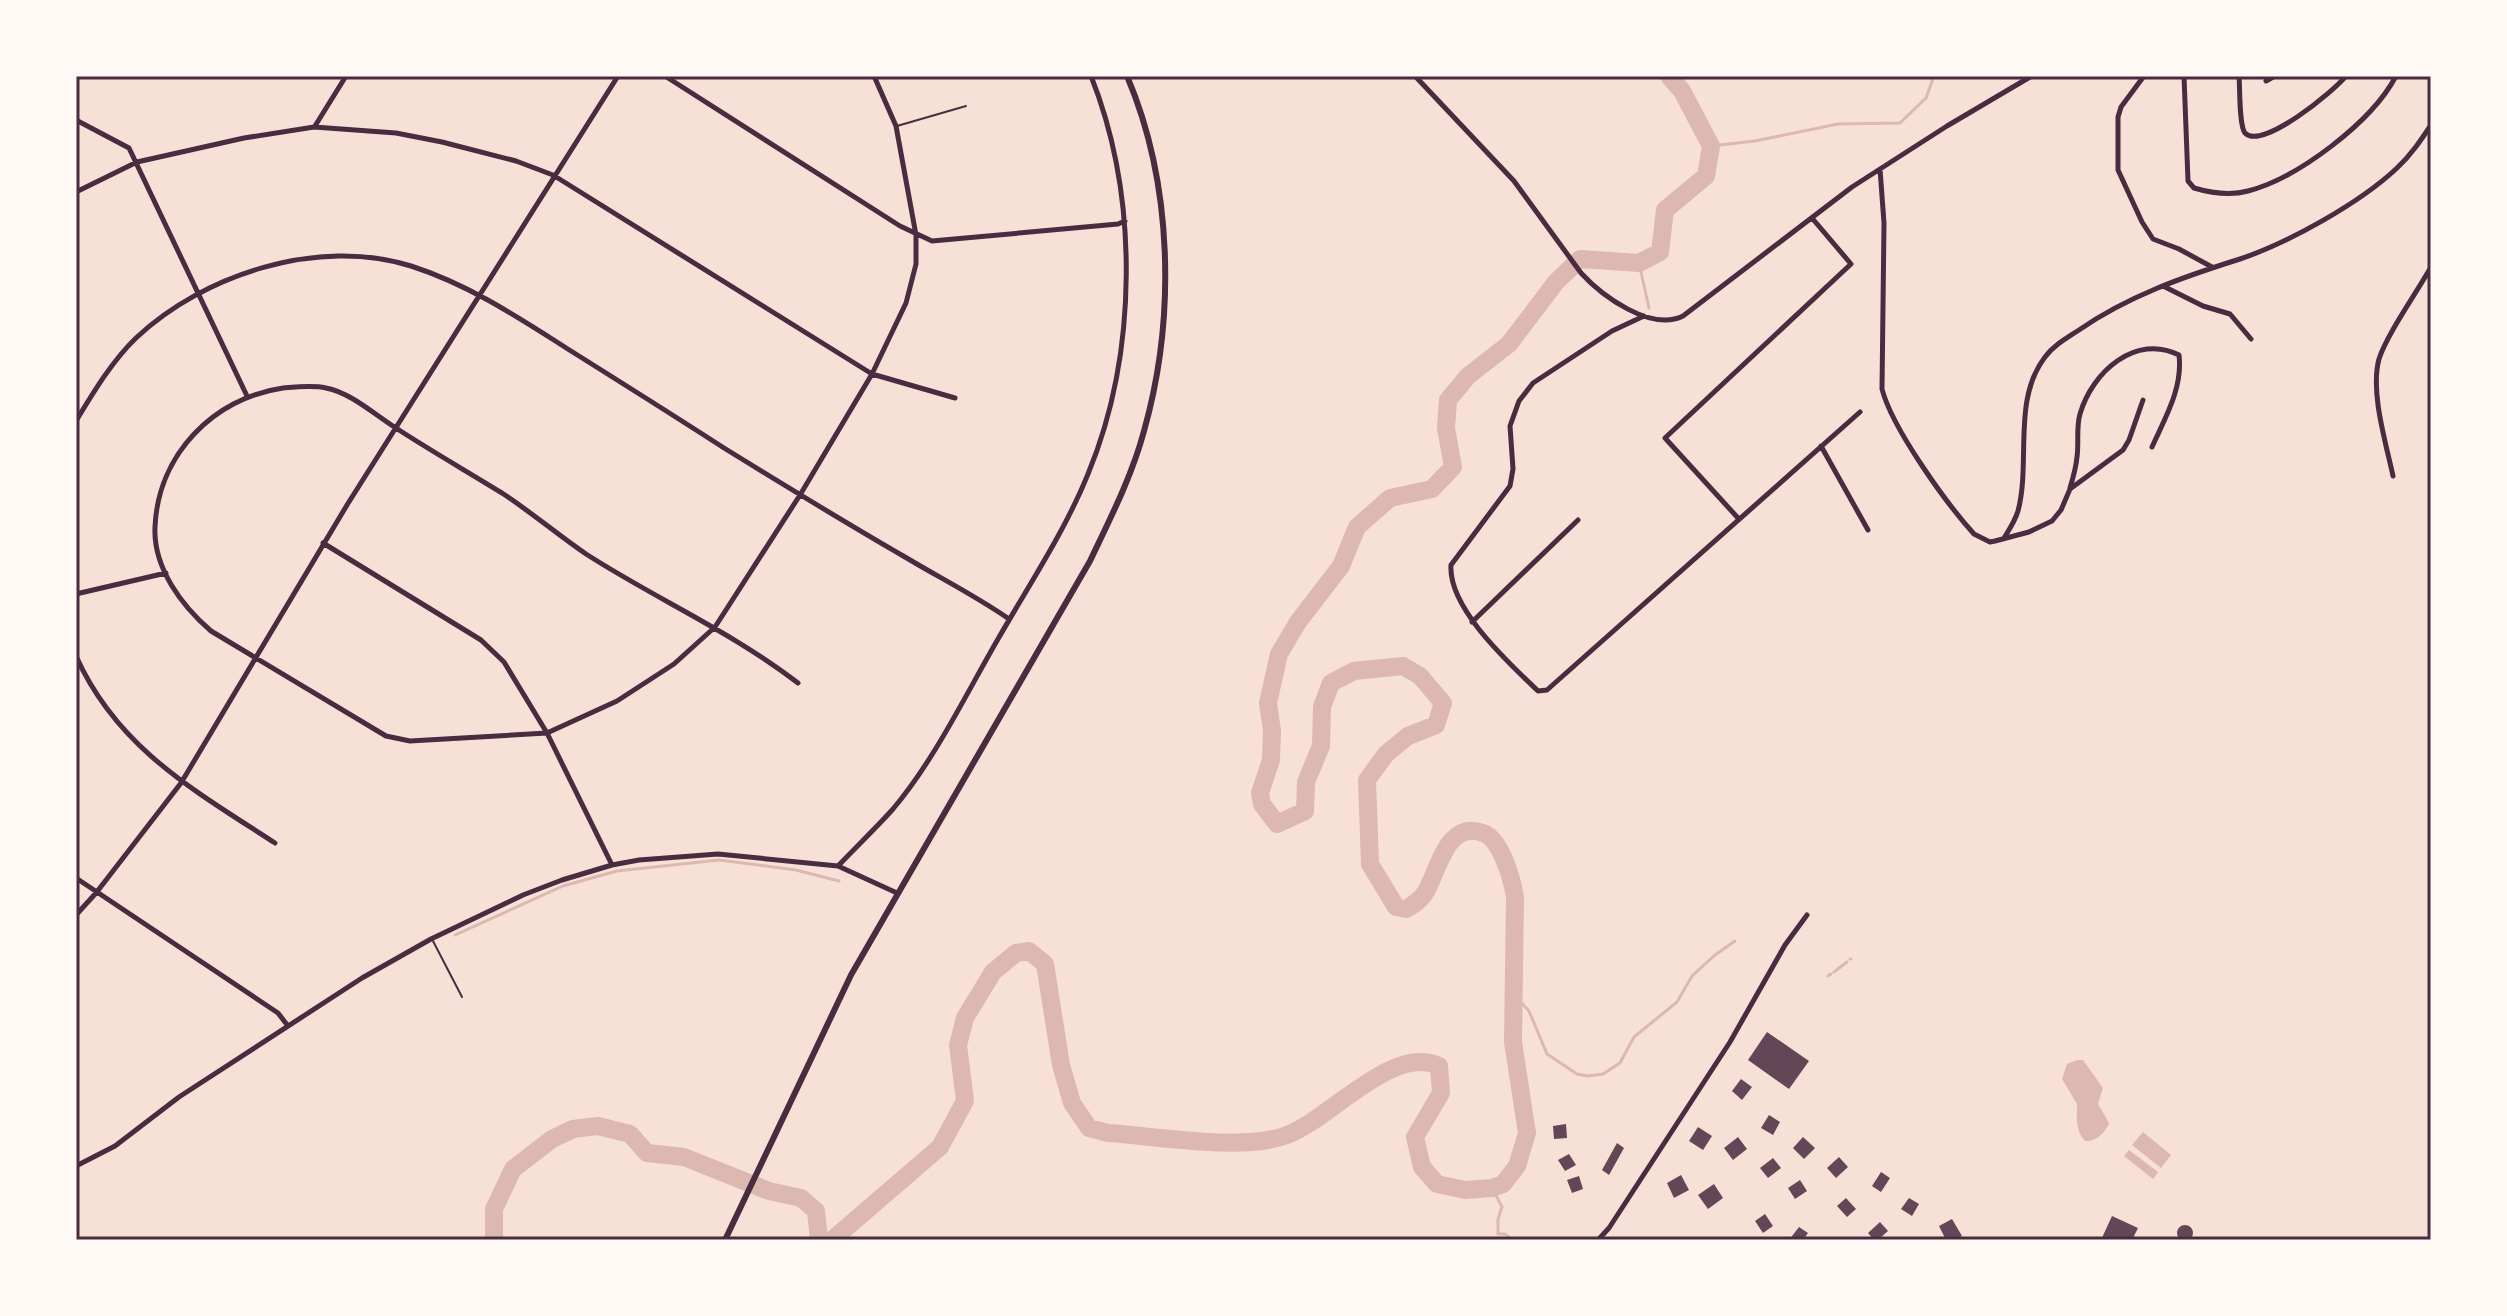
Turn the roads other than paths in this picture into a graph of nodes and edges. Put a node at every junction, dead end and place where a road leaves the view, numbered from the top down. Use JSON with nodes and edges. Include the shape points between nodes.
{"nodes":[{"id":1,"x":346,"y":76,"type":"edge"},
{"id":2,"x":618,"y":76,"type":"edge"},
{"id":3,"x":665,"y":76,"type":"edge"},
{"id":4,"x":874,"y":76,"type":"edge"},
{"id":5,"x":1091,"y":76,"type":"edge"},
{"id":6,"x":1127,"y":76,"type":"edge"},
{"id":7,"x":1415,"y":76,"type":"edge"},
{"id":8,"x":2144,"y":76,"type":"edge"},
{"id":9,"x":2184,"y":76,"type":"edge"},
{"id":10,"x":2239,"y":76,"type":"edge"},
{"id":11,"x":2275,"y":76,"type":"edge"},
{"id":12,"x":2346,"y":76,"type":"edge"},
{"id":13,"x":2396,"y":76,"type":"edge"},
{"id":14,"x":2030,"y":77,"type":"edge"},
{"id":15,"x":2266,"y":81,"type":"dead end"},
{"id":16,"x":966,"y":106,"type":"dead end"},
{"id":17,"x":76,"y":120,"type":"edge"},
{"id":18,"x":2431,"y":125,"type":"edge"},
{"id":19,"x":896,"y":126,"type":"junction"},
{"id":20,"x":314,"y":127,"type":"junction"},
{"id":21,"x":137,"y":162,"type":"junction"},
{"id":22,"x":1880,"y":169,"type":"junction"},
{"id":23,"x":553,"y":175,"type":"junction"},
{"id":24,"x":76,"y":192,"type":"edge"},
{"id":25,"x":1812,"y":218,"type":"junction"},
{"id":26,"x":1125,"y":221,"type":"junction"},
{"id":27,"x":916,"y":235,"type":"junction"},
{"id":28,"x":2212,"y":267,"type":"junction"},
{"id":29,"x":2431,"y":267,"type":"edge"},
{"id":30,"x":2162,"y":286,"type":"junction"},
{"id":31,"x":199,"y":292,"type":"junction"},
{"id":32,"x":479,"y":293,"type":"junction"},
{"id":33,"x":1644,"y":316,"type":"junction"},
{"id":34,"x":2251,"y":339,"type":"dead end"},
{"id":35,"x":872,"y":374,"type":"junction"},
{"id":36,"x":247,"y":396,"type":"junction"},
{"id":37,"x":955,"y":398,"type":"dead end"},
{"id":38,"x":2143,"y":400,"type":"dead end"},
{"id":39,"x":1860,"y":412,"type":"dead end"},
{"id":40,"x":76,"y":421,"type":"edge"},
{"id":41,"x":396,"y":428,"type":"junction"},
{"id":42,"x":1821,"y":446,"type":"junction"},
{"id":43,"x":2152,"y":447,"type":"dead end"},
{"id":44,"x":2393,"y":476,"type":"dead end"},
{"id":45,"x":2070,"y":489,"type":"junction"},
{"id":46,"x":800,"y":495,"type":"junction"},
{"id":47,"x":1738,"y":518,"type":"junction"},
{"id":48,"x":1578,"y":520,"type":"dead end"},
{"id":49,"x":1868,"y":530,"type":"dead end"},
{"id":50,"x":2004,"y":538,"type":"junction"},
{"id":51,"x":323,"y":543,"type":"junction"},
{"id":52,"x":166,"y":573,"type":"junction"},
{"id":53,"x":76,"y":594,"type":"edge"},
{"id":54,"x":1009,"y":619,"type":"junction"},
{"id":55,"x":1472,"y":622,"type":"junction"},
{"id":56,"x":715,"y":627,"type":"junction"},
{"id":57,"x":76,"y":656,"type":"edge"},
{"id":58,"x":255,"y":657,"type":"junction"},
{"id":59,"x":798,"y":683,"type":"dead end"},
{"id":60,"x":547,"y":733,"type":"junction"},
{"id":61,"x":181,"y":783,"type":"junction"},
{"id":62,"x":275,"y":843,"type":"dead end"},
{"id":63,"x":612,"y":865,"type":"junction"},
{"id":64,"x":838,"y":866,"type":"junction"},
{"id":65,"x":76,"y":878,"type":"edge"},
{"id":66,"x":96,"y":893,"type":"junction"},
{"id":67,"x":897,"y":893,"type":"junction"},
{"id":68,"x":76,"y":915,"type":"edge"},
{"id":69,"x":1807,"y":915,"type":"dead end"},
{"id":70,"x":431,"y":939,"type":"junction"},
{"id":71,"x":462,"y":997,"type":"dead end"},
{"id":72,"x":288,"y":1026,"type":"junction"},
{"id":73,"x":76,"y":1166,"type":"edge"},
{"id":74,"x":725,"y":1240,"type":"edge"},
{"id":75,"x":1598,"y":1240,"type":"edge"}],
"edges":[{"from":1,"to":20,"type":"street"},
{"from":2,"to":23,"type":"street"},
{"from":3,"to":27,"type":"street"},
{"from":4,"to":19,"type":"street"},
{"from":5,"to":26,"type":"street","via":[[1109,134]]},
{"from":6,"to":67,"type":"street","via":[[1155,163],[1163,222],[1165,295],[1144,431],[1122,495],[1090,561]]},
{"from":7,"to":33,"type":"street","via":[[1514,181],[1581,273],[1603,294]]},
{"from":8,"to":28,"type":"street","via":[[2129,92],[2118,117],[2118,170],[2153,239]]},
{"from":9,"to":13,"type":"street","via":[[2188,181],[2194,188],[2228,193],[2275,182],[2337,142],[2376,107]]},
{"from":10,"to":12,"type":"street","via":[[2241,124],[2251,136],[2309,110]]},
{"from":11,"to":15,"type":"street"},
{"from":14,"to":22,"type":"street"},
{"from":16,"to":19,"type":"lane"},
{"from":17,"to":21,"type":"street","via":[[129,148]]},
{"from":18,"to":28,"type":"street","via":[[2396,169],[2341,209],[2283,242]]},
{"from":19,"to":27,"type":"street"},
{"from":20,"to":21,"type":"street"},
{"from":20,"to":23,"type":"street","via":[[442,142]]},
{"from":21,"to":24,"type":"street"},
{"from":21,"to":31,"type":"street"},
{"from":22,"to":25,"type":"street"},
{"from":22,"to":50,"type":"street","via":[[1881,357],[1887,407],[1974,534],[1990,542]]},
{"from":23,"to":32,"type":"street"},
{"from":23,"to":35,"type":"street"},
{"from":25,"to":33,"type":"street","via":[[1683,316]]},
{"from":25,"to":47,"type":"street","via":[[1851,264],[1665,438]]},
{"from":26,"to":27,"type":"street","via":[[932,241]]},
{"from":26,"to":54,"type":"street","via":[[1124,324],[1101,433],[1070,513]]},
{"from":27,"to":35,"type":"street","via":[[916,264],[906,303]]},
{"from":28,"to":30,"type":"street"},
{"from":29,"to":44,"type":"street","via":[[2378,365],[2380,411]]},
{"from":30,"to":34,"type":"street","via":[[2230,314]]},
{"from":30,"to":50,"type":"street","via":[[2104,314],[2046,357],[2027,405],[2018,510]]},
{"from":31,"to":32,"type":"street","via":[[240,274],[319,257],[409,265]]},
{"from":31,"to":36,"type":"street"},
{"from":31,"to":40,"type":"street","via":[[135,339]]},
{"from":32,"to":41,"type":"street"},
{"from":32,"to":46,"type":"street"},
{"from":33,"to":55,"type":"street","via":[[1533,383],[1519,401],[1510,426],[1510,486],[1451,565],[1450,577]]},
{"from":35,"to":37,"type":"street"},
{"from":35,"to":46,"type":"street"},
{"from":36,"to":41,"type":"street","via":[[326,388]]},
{"from":36,"to":52,"type":"street","via":[[215,413],[172,463],[155,528]]},
{"from":38,"to":45,"type":"street","via":[[2123,450]]},
{"from":39,"to":42,"type":"street"},
{"from":41,"to":51,"type":"street"},
{"from":41,"to":56,"type":"street","via":[[619,574]]},
{"from":42,"to":47,"type":"street"},
{"from":42,"to":49,"type":"street"},
{"from":43,"to":45,"type":"street","via":[[2179,378],[2179,355],[2167,349],[2130,353],[2108,366],[2090,391],[2079,415]]},
{"from":45,"to":50,"type":"street","via":[[2052,521]]},
{"from":46,"to":54,"type":"street"},
{"from":46,"to":56,"type":"street"},
{"from":47,"to":55,"type":"street","via":[[1547,690],[1538,691]]},
{"from":48,"to":55,"type":"street"},
{"from":51,"to":58,"type":"street"},
{"from":51,"to":60,"type":"street","via":[[481,640],[504,662]]},
{"from":52,"to":53,"type":"street"},
{"from":52,"to":58,"type":"street","via":[[192,615]]},
{"from":54,"to":64,"type":"street","via":[[926,763],[894,808]]},
{"from":56,"to":59,"type":"street"},
{"from":56,"to":60,"type":"street","via":[[674,664],[617,701]]},
{"from":57,"to":61,"type":"street","via":[[102,705]]},
{"from":58,"to":60,"type":"street","via":[[396,740]]},
{"from":58,"to":61,"type":"street"},
{"from":60,"to":63,"type":"street"},
{"from":61,"to":62,"type":"street"},
{"from":61,"to":66,"type":"street"},
{"from":63,"to":64,"type":"street","via":[[718,854]]},
{"from":63,"to":70,"type":"street","via":[[523,895]]},
{"from":64,"to":67,"type":"street"},
{"from":65,"to":66,"type":"street"},
{"from":66,"to":68,"type":"street"},
{"from":66,"to":72,"type":"street","via":[[278,1013]]},
{"from":67,"to":74,"type":"street","via":[[851,975]]},
{"from":69,"to":75,"type":"street"},
{"from":70,"to":71,"type":"lane"},
{"from":70,"to":72,"type":"street"},
{"from":72,"to":73,"type":"street","via":[[115,1146]]}]}
